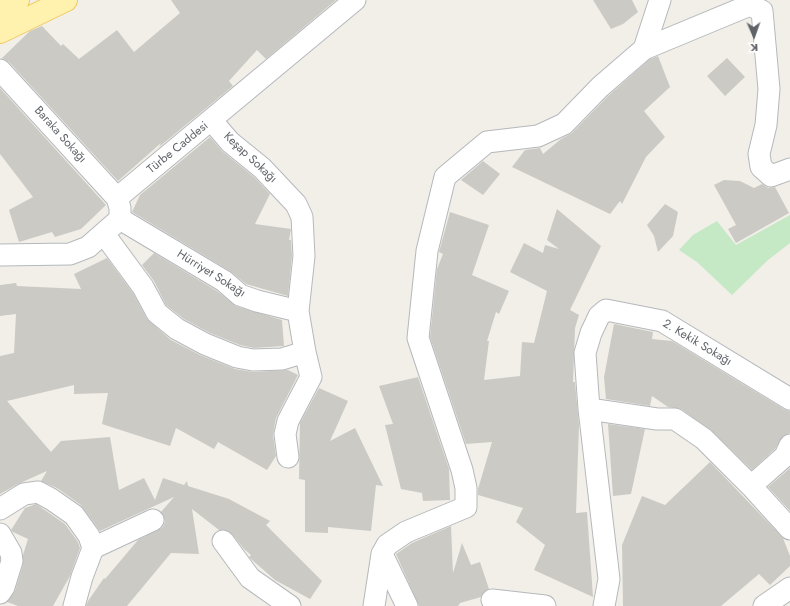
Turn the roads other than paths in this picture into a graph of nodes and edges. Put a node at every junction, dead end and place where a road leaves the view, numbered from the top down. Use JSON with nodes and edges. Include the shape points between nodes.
{"nodes":[{"id":1,"x":18,"y":0,"type":"edge"},
{"id":2,"x":66,"y":0,"type":"edge"},
{"id":3,"x":356,"y":0,"type":"edge"},
{"id":4,"x":660,"y":0,"type":"edge"},
{"id":5,"x":2,"y":27,"type":"edge"},
{"id":6,"x":644,"y":49,"type":"junction"},
{"id":7,"x":1,"y":68,"type":"edge"},
{"id":8,"x":212,"y":120,"type":"junction"},
{"id":9,"x":790,"y":169,"type":"edge"},
{"id":10,"x":117,"y":198,"type":"junction"},
{"id":11,"x":120,"y":219,"type":"junction"},
{"id":12,"x":104,"y":234,"type":"junction"},
{"id":13,"x":0,"y":255,"type":"edge"},
{"id":14,"x":298,"y":311,"type":"junction"},
{"id":15,"x":305,"y":352,"type":"junction"},
{"id":16,"x":790,"y":399,"type":"edge"},
{"id":17,"x":589,"y":409,"type":"junction"},
{"id":18,"x":790,"y":445,"type":"edge"},
{"id":19,"x":288,"y":457,"type":"dead end"},
{"id":20,"x":751,"y":486,"type":"junction"},
{"id":21,"x":0,"y":510,"type":"edge"},
{"id":22,"x":153,"y":520,"type":"dead end"},
{"id":23,"x":790,"y":529,"type":"edge"},
{"id":24,"x":0,"y":534,"type":"edge"},
{"id":25,"x":223,"y":542,"type":"dead end"},
{"id":26,"x":93,"y":548,"type":"junction"},
{"id":27,"x":382,"y":554,"type":"junction"},
{"id":28,"x":0,"y":593,"type":"edge"},
{"id":29,"x":492,"y":600,"type":"dead end"},
{"id":30,"x":74,"y":606,"type":"edge"},
{"id":31,"x":290,"y":606,"type":"edge"},
{"id":32,"x":374,"y":606,"type":"edge"},
{"id":33,"x":407,"y":606,"type":"edge"},
{"id":34,"x":545,"y":606,"type":"edge"},
{"id":35,"x":604,"y":606,"type":"edge"}],
"edges":[{"from":1,"to":5,"type":"main road"},
{"from":2,"to":5,"type":"main road"},
{"from":3,"to":8,"type":"street","name":"Türbe Caddesi"},
{"from":4,"to":6,"type":"street"},
{"from":6,"to":9,"type":"street","via":[[750,5],[762,11],[769,89],[766,125],[759,154],[761,168],[771,176]]},
{"from":6,"to":27,"type":"street","via":[[600,87],[564,124],[538,136],[487,142],[445,177],[427,251],[418,338],[462,470],[466,506],[406,532],[387,545]]},
{"from":7,"to":10,"type":"street","name":"Baraka Sokağı"},
{"from":8,"to":10,"type":"street","name":"Türbe Caddesi"},
{"from":8,"to":14,"type":"street","name":"Keşap Sokağı","via":[[230,142],[262,168],[296,204],[302,217],[304,256]]},
{"from":10,"to":11,"type":"street"},
{"from":11,"to":12,"type":"street"},
{"from":11,"to":14,"type":"street","name":"Hürriyet Sokağı","via":[[224,281],[240,295]]},
{"from":12,"to":13,"type":"street","via":[[88,247],[70,254]]},
{"from":12,"to":15,"type":"street","via":[[143,287],[157,313],[177,329],[205,344],[237,357],[253,360],[282,359]]},
{"from":14,"to":15,"type":"street"},
{"from":15,"to":19,"type":"street","via":[[311,377],[288,421],[285,434]]},
{"from":16,"to":17,"type":"street","name":"2. Kekik Sokağı","via":[[662,321],[606,310],[599,316],[591,332],[585,353]]},
{"from":17,"to":20,"type":"street","via":[[657,419],[675,419],[704,439]]},
{"from":17,"to":35,"type":"street","via":[[609,579]]},
{"from":18,"to":20,"type":"street","via":[[785,456]]},
{"from":20,"to":23,"type":"street"},
{"from":21,"to":26,"type":"street","via":[[24,494],[38,492],[74,515],[89,536]]},
{"from":22,"to":26,"type":"street"},
{"from":24,"to":28,"type":"street","via":[[11,553],[12,561]]},
{"from":25,"to":31,"type":"street","via":[[250,578]]},
{"from":26,"to":30,"type":"street"},
{"from":27,"to":32,"type":"street"},
{"from":27,"to":33,"type":"street"},
{"from":29,"to":34,"type":"street"}]}
